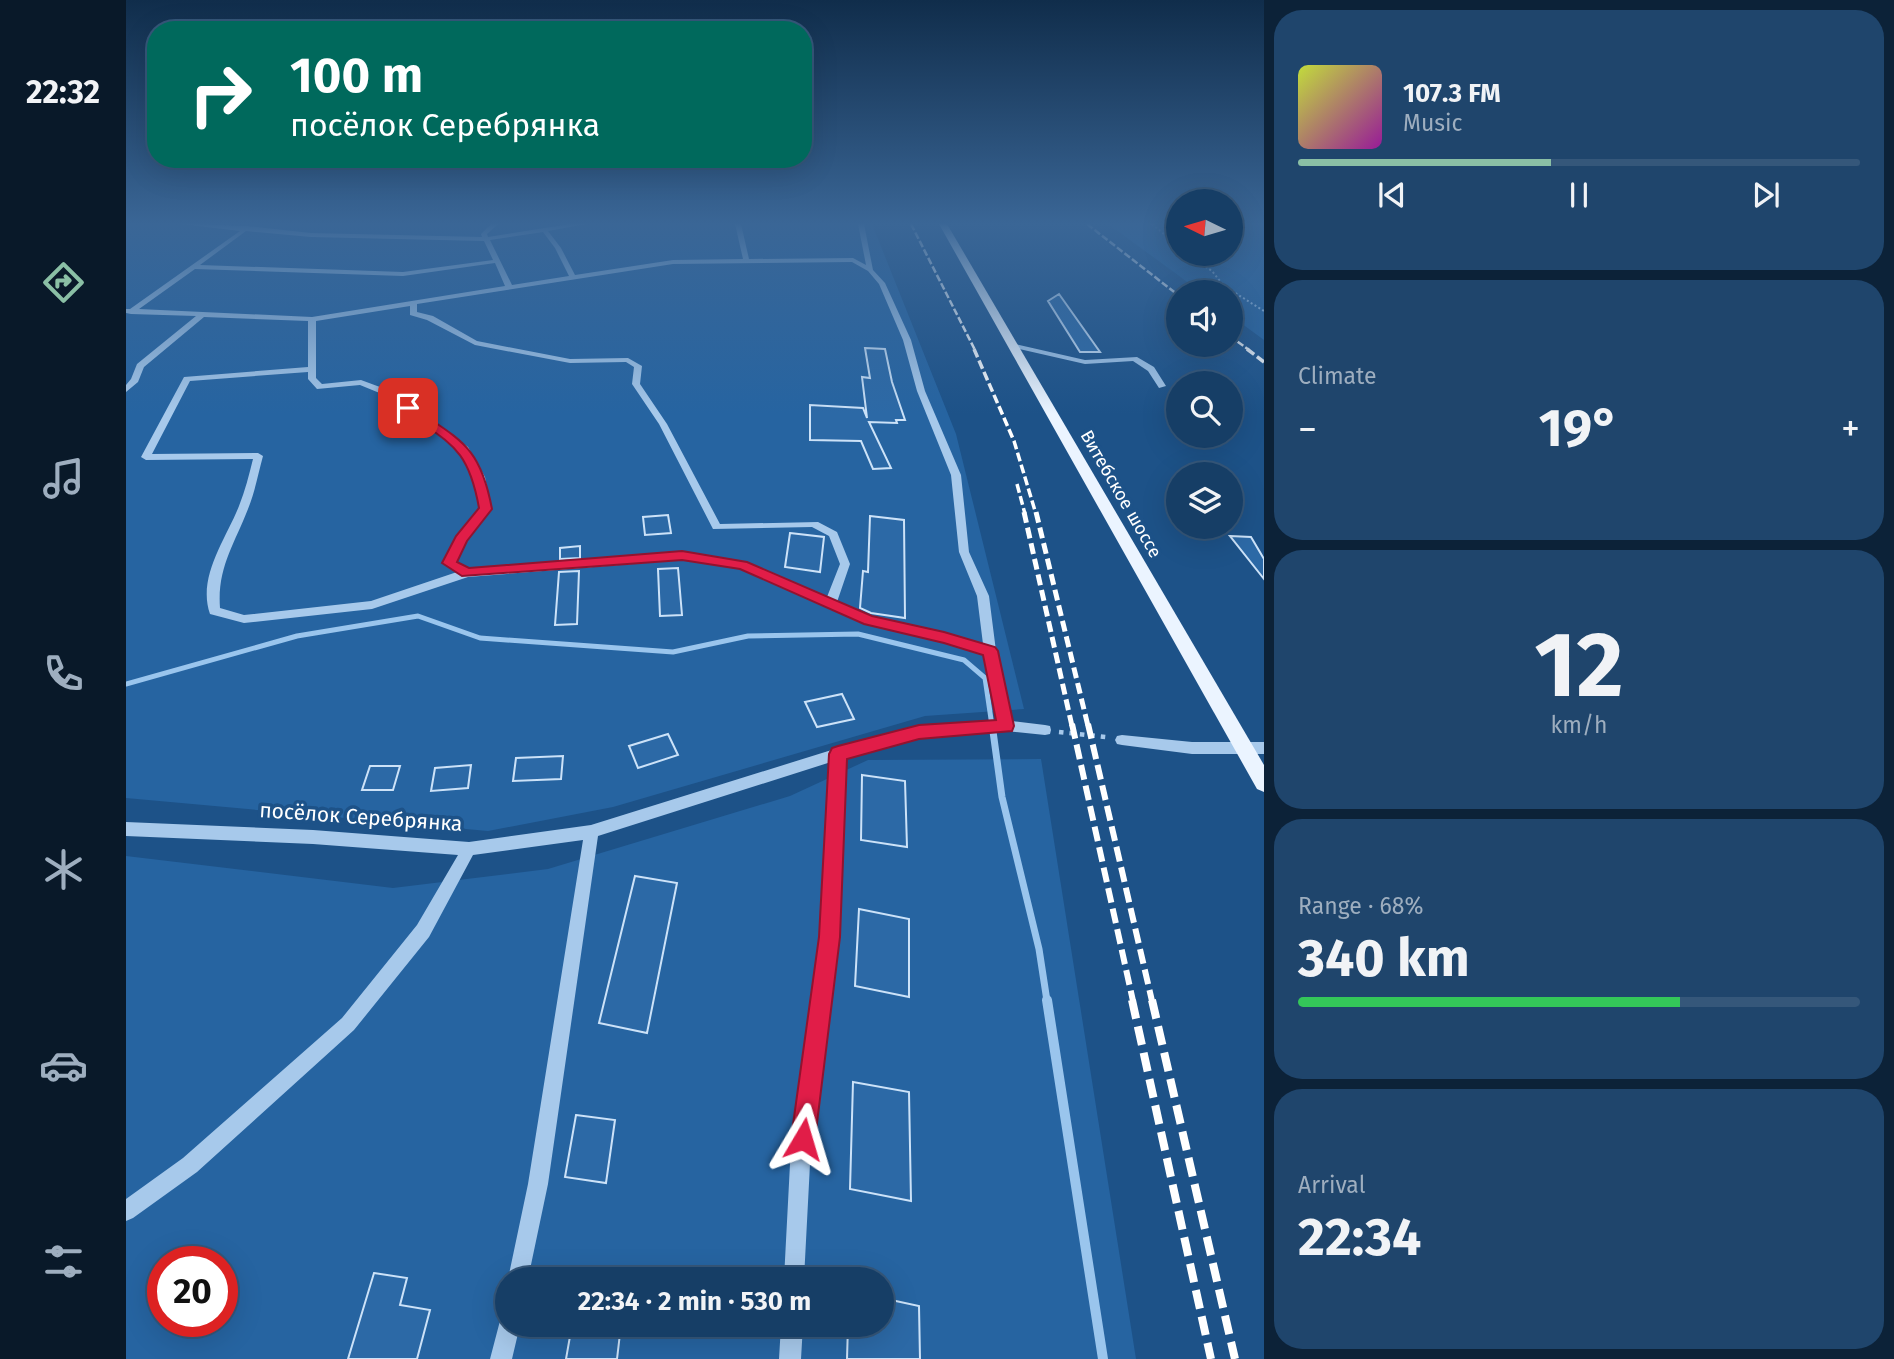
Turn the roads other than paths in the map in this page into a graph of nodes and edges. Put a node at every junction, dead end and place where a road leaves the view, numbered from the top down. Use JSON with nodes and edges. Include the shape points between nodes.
{"nodes":[{"id":1,"x":162,"y":287,"type":"edge"},
{"id":2,"x":507,"y":287,"type":"edge"},
{"id":3,"x":884,"y":287,"type":"edge"},
{"id":4,"x":980,"y":287,"type":"edge"},
{"id":5,"x":414,"y":303,"type":"junction"},
{"id":6,"x":128,"y":311,"type":"edge"},
{"id":7,"x":203,"y":314,"type":"junction"},
{"id":8,"x":312,"y":319,"type":"junction"},
{"id":9,"x":1013,"y":345,"type":"junction"},
{"id":10,"x":312,"y":369,"type":"junction"},
{"id":11,"x":1162,"y":386,"type":"dead end"},
{"id":12,"x":126,"y":390,"type":"edge"},
{"id":13,"x":467,"y":573,"type":"junction"},
{"id":14,"x":831,"y":601,"type":"junction"},
{"id":15,"x":990,"y":651,"type":"junction"},
{"id":16,"x":1006,"y":726,"type":"junction"},
{"id":17,"x":1045,"y":730,"type":"road end"},
{"id":18,"x":1122,"y":740,"type":"road end"},
{"id":19,"x":1244,"y":748,"type":"junction"},
{"id":20,"x":1264,"y":748,"type":"edge"},
{"id":21,"x":838,"y":754,"type":"junction"},
{"id":22,"x":1264,"y":783,"type":"edge"},
{"id":23,"x":126,"y":829,"type":"edge"},
{"id":24,"x":591,"y":832,"type":"junction"},
{"id":25,"x":469,"y":849,"type":"junction"},
{"id":26,"x":126,"y":1211,"type":"edge"},
{"id":27,"x":521,"y":1267,"type":"edge"},
{"id":28,"x":795,"y":1267,"type":"edge"},
{"id":29,"x":506,"y":1337,"type":"edge"},
{"id":30,"x":791,"y":1337,"type":"edge"},
{"id":31,"x":501,"y":1359,"type":"edge"},
{"id":32,"x":790,"y":1359,"type":"edge"}],
"edges":[{"from":1,"to":6,"type":"street"},
{"from":2,"to":5,"type":"lane"},
{"from":3,"to":15,"type":"lane","via":[[956,475],[964,552],[983,596]]},
{"from":4,"to":9,"type":"main road","name":"Витебское шоссе"},
{"from":5,"to":8,"type":"lane"},
{"from":5,"to":14,"type":"street","via":[[413,313],[475,343],[570,361],[628,359],[638,366],[636,384],[663,424],[717,527],[814,524],[833,534],[845,564]]},
{"from":6,"to":7,"type":"lane"},
{"from":7,"to":8,"type":"lane"},
{"from":7,"to":12,"type":"street","via":[[140,366]]},
{"from":8,"to":10,"type":"street"},
{"from":9,"to":11,"type":"street","via":[[1085,362],[1134,359],[1151,369]]},
{"from":9,"to":19,"type":"main road","name":"Витебское шоссе"},
{"from":10,"to":13,"type":"street","via":[[320,387],[361,382],[385,392],[465,449],[480,477],[486,509],[461,539],[449,563]]},
{"from":10,"to":13,"type":"street","via":[[187,379],[146,457],[258,456],[249,494],[211,586],[214,611],[244,620],[372,605]]},
{"from":13,"to":14,"type":"street","via":[[682,556],[742,565]]},
{"from":14,"to":15,"type":"street","via":[[869,620]]},
{"from":15,"to":16,"type":"lane"},
{"from":16,"to":17,"type":"street","name":"посёлок Серебрянка"},
{"from":16,"to":21,"type":"street","name":"посёлок Серебрянка","via":[[919,732]]},
{"from":18,"to":19,"type":"street"},
{"from":19,"to":20,"type":"street"},
{"from":19,"to":22,"type":"main road","name":"Витебское шоссе"},
{"from":21,"to":24,"type":"street","name":"посёлок Серебрянка"},
{"from":21,"to":28,"type":"street","via":[[830,937],[800,1164]]},
{"from":23,"to":25,"type":"street","name":"посёлок Серебрянка"},
{"from":24,"to":25,"type":"street","name":"посёлок Серебрянка"},
{"from":24,"to":27,"type":"street","via":[[538,1184]]},
{"from":25,"to":26,"type":"street","via":[[423,931],[348,1024],[190,1165]]},
{"from":29,"to":31,"type":"street"},
{"from":30,"to":32,"type":"street"}]}
